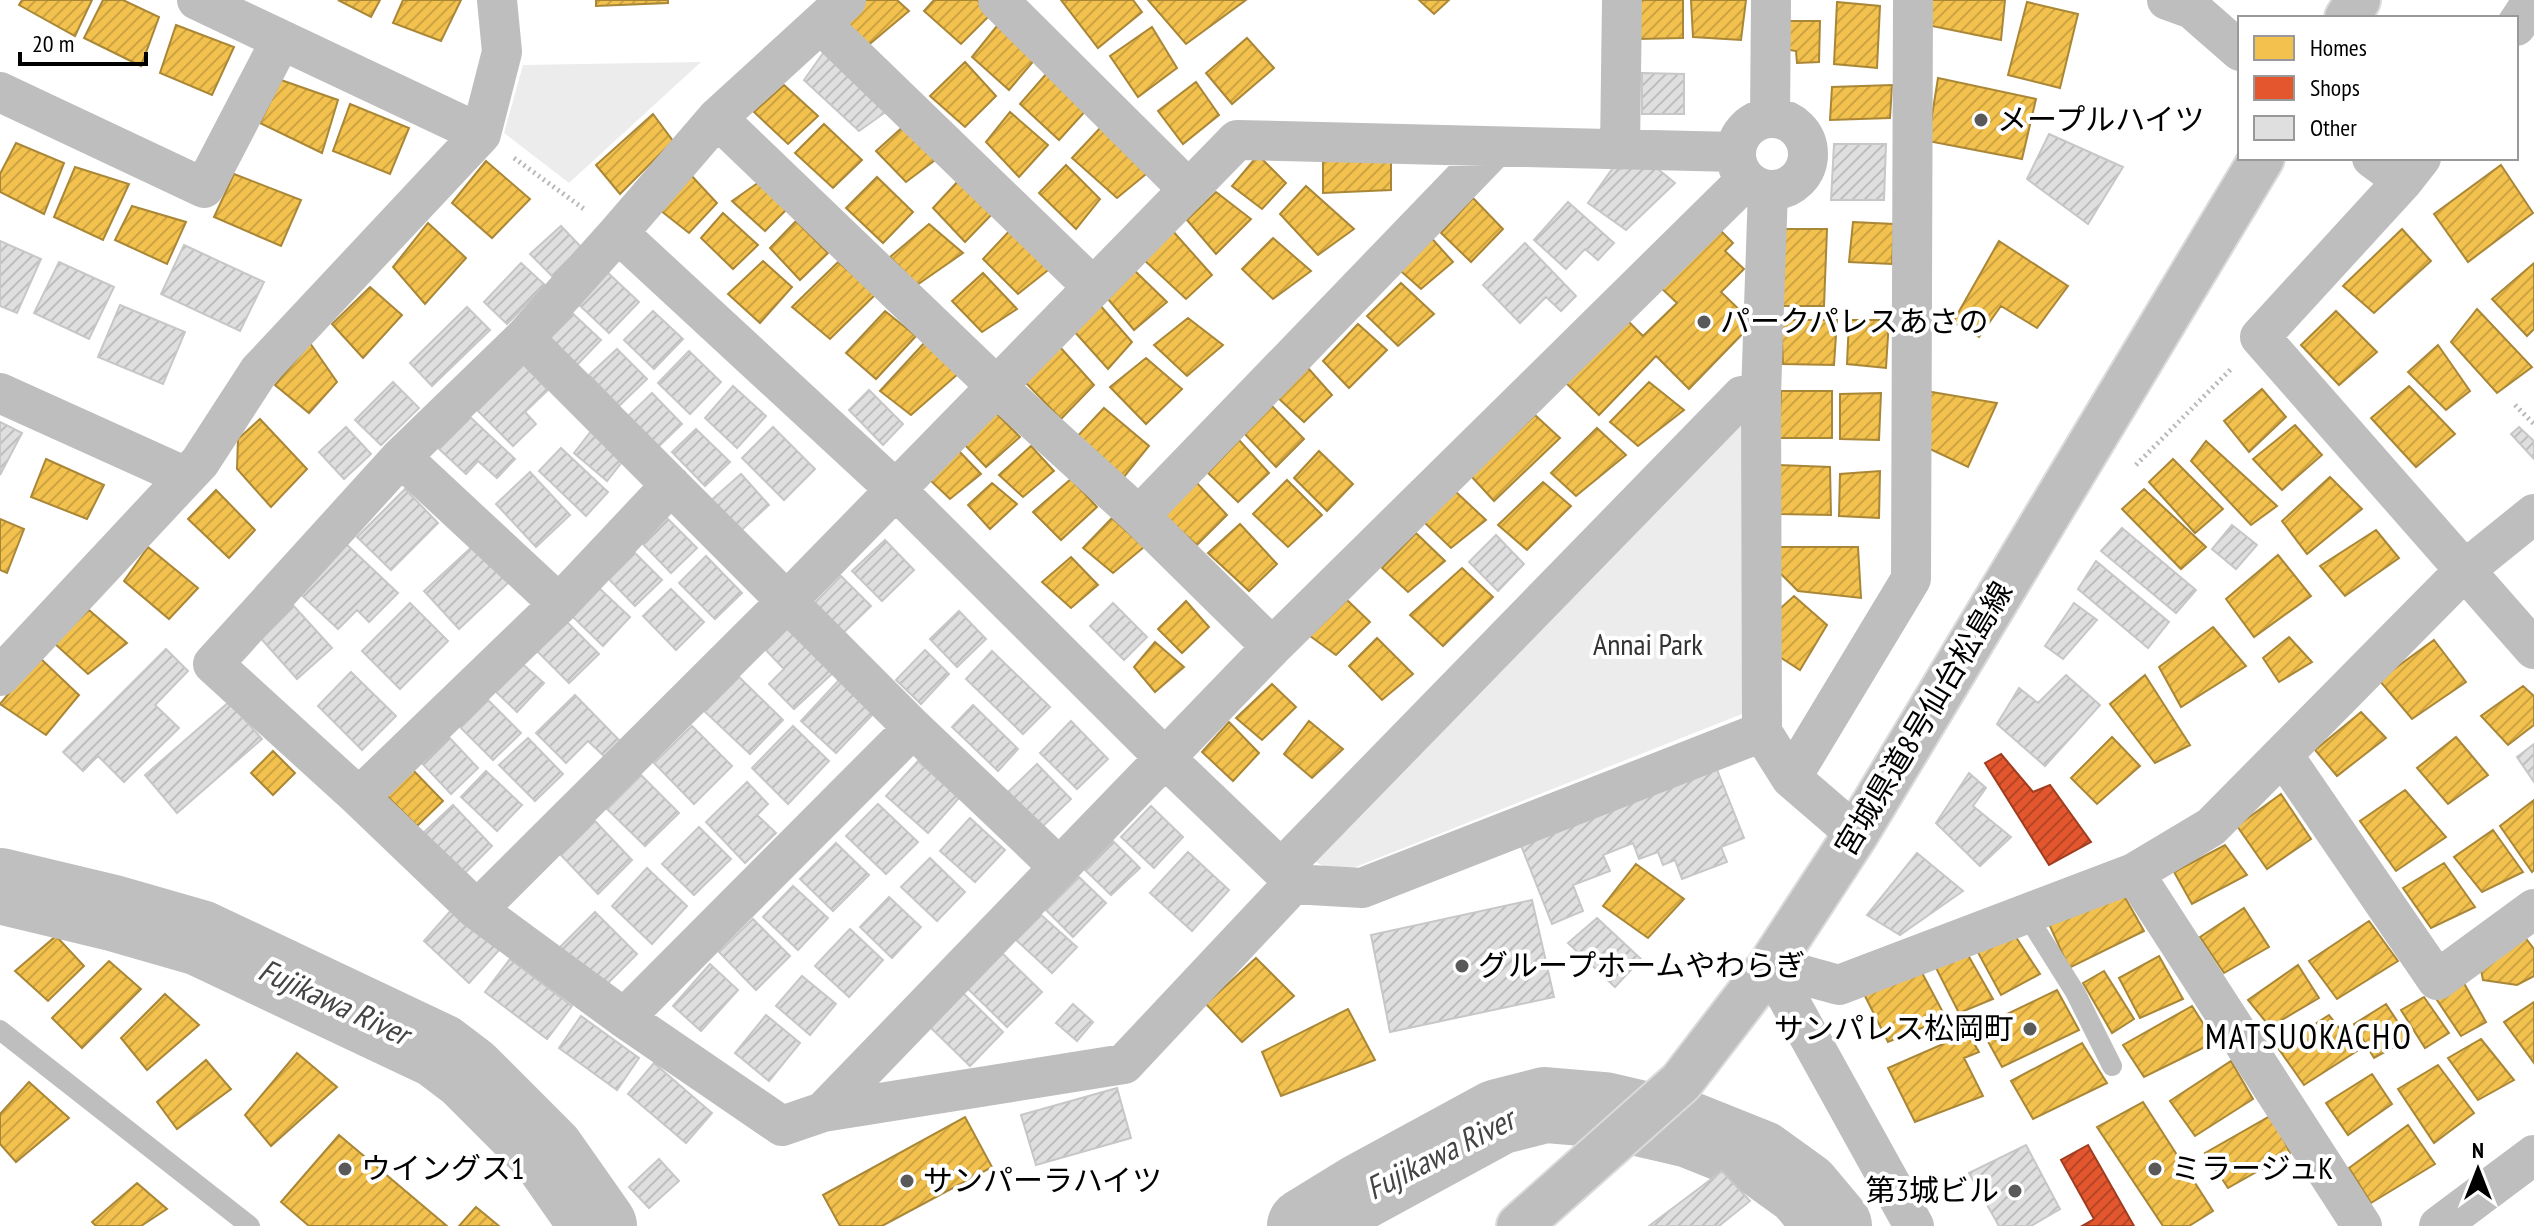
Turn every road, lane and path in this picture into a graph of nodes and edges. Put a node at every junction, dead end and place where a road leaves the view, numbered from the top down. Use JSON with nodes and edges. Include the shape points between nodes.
{"nodes":[{"id":1,"x":197,"y":0,"type":"edge"},
{"id":2,"x":497,"y":0,"type":"edge"},
{"id":3,"x":998,"y":0,"type":"edge"},
{"id":4,"x":1622,"y":0,"type":"edge"},
{"id":5,"x":1771,"y":0,"type":"edge"},
{"id":6,"x":1913,"y":0,"type":"edge"},
{"id":7,"x":2167,"y":0,"type":"edge"},
{"id":8,"x":2533,"y":0,"type":"edge"},
{"id":9,"x":834,"y":12,"type":"edge"},
{"id":10,"x":2518,"y":23,"type":"edge"},
{"id":11,"x":281,"y":40,"type":"junction"},
{"id":12,"x":2238,"y":49,"type":"edge"},
{"id":13,"x":0,"y":92,"type":"edge"},
{"id":14,"x":717,"y":118,"type":"junction"},
{"id":15,"x":1770,"y":118,"type":"junction"},
{"id":16,"x":481,"y":134,"type":"junction"},
{"id":17,"x":1494,"y":148,"type":"junction"},
{"id":18,"x":1620,"y":150,"type":"junction"},
{"id":19,"x":2261,"y":160,"type":"edge"},
{"id":20,"x":2399,"y":166,"type":"edge"},
{"id":21,"x":1750,"y":174,"type":"junction"},
{"id":22,"x":1189,"y":190,"type":"junction"},
{"id":23,"x":618,"y":233,"type":"junction"},
{"id":24,"x":1093,"y":287,"type":"junction"},
{"id":25,"x":2260,"y":337,"type":"junction"},
{"id":26,"x":524,"y":338,"type":"junction"},
{"id":27,"x":996,"y":386,"type":"junction"},
{"id":28,"x":0,"y":393,"type":"edge"},
{"id":29,"x":1761,"y":394,"type":"junction"},
{"id":30,"x":2515,"y":405,"type":"dead end"},
{"id":31,"x":2534,"y":424,"type":"edge"},
{"id":32,"x":401,"y":457,"type":"junction"},
{"id":33,"x":2136,"y":465,"type":"dead end"},
{"id":34,"x":186,"y":477,"type":"junction"},
{"id":35,"x":671,"y":485,"type":"junction"},
{"id":36,"x":896,"y":490,"type":"junction"},
{"id":37,"x":2534,"y":514,"type":"edge"},
{"id":38,"x":1139,"y":516,"type":"junction"},
{"id":39,"x":2466,"y":569,"type":"junction"},
{"id":40,"x":786,"y":602,"type":"junction"},
{"id":41,"x":559,"y":604,"type":"junction"},
{"id":42,"x":1272,"y":647,"type":"junction"},
{"id":43,"x":2534,"y":649,"type":"edge"},
{"id":44,"x":0,"y":676,"type":"edge"},
{"id":45,"x":913,"y":728,"type":"junction"},
{"id":46,"x":1762,"y":732,"type":"junction"},
{"id":47,"x":2283,"y":755,"type":"junction"},
{"id":48,"x":1166,"y":759,"type":"junction"},
{"id":49,"x":1791,"y":778,"type":"junction"},
{"id":50,"x":359,"y":797,"type":"junction"},
{"id":51,"x":1856,"y":834,"type":"junction"},
{"id":52,"x":1059,"y":867,"type":"junction"},
{"id":53,"x":2134,"y":873,"type":"junction"},
{"id":54,"x":1287,"y":876,"type":"junction"},
{"id":55,"x":2534,"y":909,"type":"edge"},
{"id":56,"x":477,"y":910,"type":"junction"},
{"id":57,"x":2026,"y":914,"type":"junction"},
{"id":58,"x":1770,"y":966,"type":"junction"},
{"id":59,"x":624,"y":1018,"type":"junction"},
{"id":60,"x":0,"y":1030,"type":"edge"},
{"id":61,"x":2112,"y":1066,"type":"dead end"},
{"id":62,"x":823,"y":1112,"type":"junction"},
{"id":63,"x":2534,"y":1155,"type":"edge"},
{"id":64,"x":250,"y":1226,"type":"edge"},
{"id":65,"x":1519,"y":1226,"type":"edge"},
{"id":66,"x":1914,"y":1226,"type":"edge"},
{"id":67,"x":2362,"y":1226,"type":"edge"},
{"id":68,"x":2439,"y":1226,"type":"edge"}],
"edges":[{"from":1,"to":11,"type":"street"},
{"from":2,"to":16,"type":"street","via":[[502,52]]},
{"from":3,"to":22,"type":"street"},
{"from":4,"to":18,"type":"street"},
{"from":5,"to":15,"type":"street"},
{"from":6,"to":49,"type":"street","via":[[1911,579]]},
{"from":7,"to":12,"type":"street","via":[[2192,9]]},
{"from":8,"to":10,"type":"street"},
{"from":9,"to":14,"type":"street"},
{"from":9,"to":24,"type":"street"},
{"from":11,"to":13,"type":"street","via":[[204,188]]},
{"from":11,"to":16,"type":"street"},
{"from":14,"to":23,"type":"street"},
{"from":14,"to":27,"type":"street"},
{"from":15,"to":21,"type":"street","via":[[1758,120],[1741,136]]},
{"from":15,"to":21,"type":"street","via":[[1802,132],[1806,167],[1791,185],[1780,189]]},
{"from":16,"to":23,"type":"path"},
{"from":16,"to":34,"type":"street","via":[[259,371]]},
{"from":17,"to":18,"type":"street"},
{"from":17,"to":22,"type":"street","via":[[1237,140]]},
{"from":17,"to":38,"type":"street"},
{"from":18,"to":21,"type":"street"},
{"from":19,"to":51,"type":"main road","name":"宮城県道8号仙台松島線"},
{"from":20,"to":25,"type":"street"},
{"from":21,"to":29,"type":"street"},
{"from":21,"to":42,"type":"street"},
{"from":22,"to":24,"type":"street"},
{"from":23,"to":26,"type":"street"},
{"from":23,"to":36,"type":"street"},
{"from":24,"to":27,"type":"street"},
{"from":25,"to":33,"type":"path"},
{"from":25,"to":39,"type":"street"},
{"from":26,"to":32,"type":"street"},
{"from":26,"to":35,"type":"street"},
{"from":27,"to":36,"type":"street"},
{"from":27,"to":38,"type":"street"},
{"from":28,"to":34,"type":"street"},
{"from":29,"to":46,"type":"street"},
{"from":29,"to":54,"type":"street","via":[[1742,396]]},
{"from":30,"to":31,"type":"path"},
{"from":32,"to":41,"type":"street"},
{"from":32,"to":50,"type":"street","via":[[213,664]]},
{"from":34,"to":44,"type":"street"},
{"from":35,"to":40,"type":"street"},
{"from":35,"to":41,"type":"street"},
{"from":36,"to":40,"type":"street"},
{"from":36,"to":48,"type":"street"},
{"from":37,"to":39,"type":"street"},
{"from":38,"to":42,"type":"street"},
{"from":39,"to":43,"type":"street"},
{"from":39,"to":47,"type":"street"},
{"from":40,"to":45,"type":"street"},
{"from":40,"to":56,"type":"street"},
{"from":41,"to":50,"type":"street"},
{"from":42,"to":48,"type":"street"},
{"from":45,"to":52,"type":"street"},
{"from":45,"to":59,"type":"street"},
{"from":46,"to":49,"type":"street"},
{"from":46,"to":54,"type":"street","via":[[1362,888]]},
{"from":47,"to":53,"type":"street","via":[[2211,827]]},
{"from":47,"to":55,"type":"street","via":[[2437,980]]},
{"from":48,"to":52,"type":"street"},
{"from":48,"to":54,"type":"street"},
{"from":49,"to":51,"type":"street"},
{"from":50,"to":56,"type":"street"},
{"from":51,"to":58,"type":"main road","name":"宮城県道8号仙台松島線"},
{"from":52,"to":62,"type":"street"},
{"from":53,"to":57,"type":"street"},
{"from":53,"to":67,"type":"street"},
{"from":54,"to":62,"type":"street","via":[[1124,1064]]},
{"from":56,"to":59,"type":"street"},
{"from":57,"to":58,"type":"street","via":[[1839,985]]},
{"from":57,"to":61,"type":"lane","via":[[2075,992]]},
{"from":58,"to":65,"type":"main road","name":"宮城県道8号仙台松島線","via":[[1681,1082]]},
{"from":58,"to":66,"type":"street"},
{"from":59,"to":62,"type":"street","via":[[782,1126]]},
{"from":60,"to":64,"type":"lane"},
{"from":63,"to":68,"type":"street"}]}
